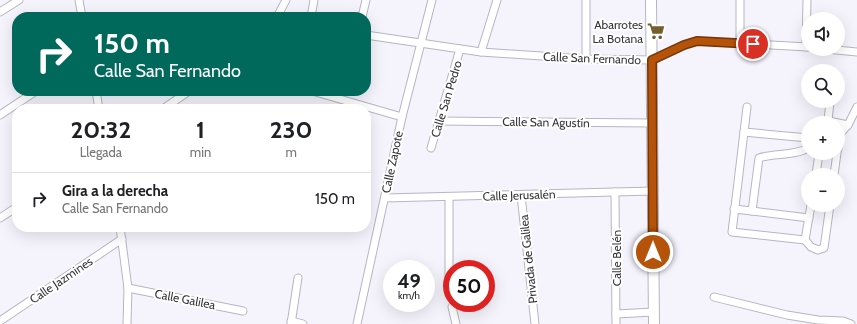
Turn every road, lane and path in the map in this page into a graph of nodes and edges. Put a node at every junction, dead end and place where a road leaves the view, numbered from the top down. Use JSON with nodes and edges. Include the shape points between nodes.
{"nodes":[{"id":1,"x":18,"y":0,"type":"edge"},
{"id":2,"x":79,"y":0,"type":"edge"},
{"id":3,"x":286,"y":0,"type":"edge"},
{"id":4,"x":314,"y":0,"type":"edge"},
{"id":5,"x":366,"y":0,"type":"edge"},
{"id":6,"x":432,"y":0,"type":"edge"},
{"id":7,"x":497,"y":0,"type":"edge"},
{"id":8,"x":586,"y":0,"type":"edge"},
{"id":9,"x":652,"y":0,"type":"edge"},
{"id":10,"x":740,"y":0,"type":"edge"},
{"id":11,"x":807,"y":0,"type":"edge"},
{"id":12,"x":0,"y":12,"type":"edge"},
{"id":13,"x":81,"y":12,"type":"edge"},
{"id":14,"x":280,"y":12,"type":"edge"},
{"id":15,"x":312,"y":12,"type":"edge"},
{"id":16,"x":363,"y":12,"type":"edge"},
{"id":17,"x":807,"y":12,"type":"edge"},
{"id":18,"x":371,"y":36,"type":"edge"},
{"id":19,"x":421,"y":42,"type":"junction"},
{"id":20,"x":740,"y":43,"type":"junction"},
{"id":21,"x":801,"y":47,"type":"edge"},
{"id":22,"x":460,"y":50,"type":"junction"},
{"id":23,"x":845,"y":51,"type":"edge"},
{"id":24,"x":481,"y":52,"type":"junction"},
{"id":25,"x":857,"y":52,"type":"edge"},
{"id":26,"x":586,"y":59,"type":"junction"},
{"id":27,"x":652,"y":60,"type":"junction"},
{"id":28,"x":28,"y":96,"type":"edge"},
{"id":29,"x":182,"y":96,"type":"edge"},
{"id":30,"x":329,"y":96,"type":"edge"},
{"id":31,"x":16,"y":104,"type":"edge"},
{"id":32,"x":170,"y":104,"type":"edge"},
{"id":33,"x":357,"y":104,"type":"edge"},
{"id":34,"x":12,"y":107,"type":"edge"},
{"id":35,"x":747,"y":107,"type":"dead end"},
{"id":36,"x":857,"y":107,"type":"edge"},
{"id":37,"x":371,"y":108,"type":"edge"},
{"id":38,"x":829,"y":108,"type":"edge"},
{"id":39,"x":0,"y":115,"type":"edge"},
{"id":40,"x":402,"y":117,"type":"junction"},
{"id":41,"x":439,"y":121,"type":"junction"},
{"id":42,"x":652,"y":123,"type":"junction"},
{"id":43,"x":848,"y":125,"type":"junction"},
{"id":44,"x":845,"y":129,"type":"edge"},
{"id":45,"x":744,"y":132,"type":"junction"},
{"id":46,"x":801,"y":137,"type":"edge"},
{"id":47,"x":431,"y":148,"type":"dead end"},
{"id":48,"x":801,"y":151,"type":"edge"},
{"id":49,"x":653,"y":191,"type":"junction"},
{"id":50,"x":615,"y":192,"type":"junction"},
{"id":51,"x":521,"y":195,"type":"junction"},
{"id":52,"x":449,"y":196,"type":"junction"},
{"id":53,"x":385,"y":198,"type":"junction"},
{"id":54,"x":734,"y":209,"type":"junction"},
{"id":55,"x":12,"y":210,"type":"edge"},
{"id":56,"x":752,"y":211,"type":"junction"},
{"id":57,"x":810,"y":212,"type":"edge"},
{"id":58,"x":829,"y":212,"type":"edge"},
{"id":59,"x":0,"y":218,"type":"edge"},
{"id":60,"x":809,"y":218,"type":"junction"},
{"id":61,"x":121,"y":232,"type":"edge"},
{"id":62,"x":122,"y":239,"type":"junction"},
{"id":63,"x":805,"y":240,"type":"junction"},
{"id":64,"x":449,"y":260,"type":"edge"},
{"id":65,"x":298,"y":278,"type":"dead end"},
{"id":66,"x":128,"y":288,"type":"junction"},
{"id":67,"x":714,"y":297,"type":"dead end"},
{"id":68,"x":243,"y":311,"type":"dead end"},
{"id":69,"x":453,"y":312,"type":"edge"},
{"id":70,"x":654,"y":312,"type":"junction"},
{"id":71,"x":616,"y":314,"type":"junction"},
{"id":72,"x":0,"y":321,"type":"edge"},
{"id":73,"x":291,"y":323,"type":"edge"},
{"id":74,"x":128,"y":324,"type":"edge"},
{"id":75,"x":303,"y":324,"type":"edge"},
{"id":76,"x":357,"y":324,"type":"edge"},
{"id":77,"x":456,"y":324,"type":"edge"},
{"id":78,"x":535,"y":324,"type":"edge"},
{"id":79,"x":616,"y":324,"type":"edge"},
{"id":80,"x":654,"y":324,"type":"edge"},
{"id":81,"x":851,"y":324,"type":"edge"}],
"edges":[{"from":1,"to":12,"type":"street"},
{"from":2,"to":13,"type":"street"},
{"from":3,"to":14,"type":"street"},
{"from":4,"to":15,"type":"street"},
{"from":5,"to":16,"type":"street"},
{"from":6,"to":19,"type":"street","name":"Calle Zapote"},
{"from":7,"to":24,"type":"street"},
{"from":8,"to":26,"type":"street"},
{"from":9,"to":27,"type":"main road"},
{"from":10,"to":20,"type":"street"},
{"from":11,"to":17,"type":"street"},
{"from":18,"to":19,"type":"street","name":"Calle San Fernando"},
{"from":19,"to":22,"type":"street","name":"Calle San Fernando"},
{"from":19,"to":40,"type":"street","name":"Calle Zapote"},
{"from":20,"to":21,"type":"street","name":"Calle San Fernando"},
{"from":20,"to":27,"type":"street","name":"Calle San Fernando","via":[[697,41]]},
{"from":22,"to":24,"type":"street","name":"Calle San Fernando"},
{"from":22,"to":41,"type":"street","name":"Calle San Pedro"},
{"from":23,"to":25,"type":"street"},
{"from":24,"to":26,"type":"street","name":"Calle San Fernando"},
{"from":26,"to":27,"type":"street","name":"Calle San Fernando"},
{"from":27,"to":42,"type":"main road"},
{"from":28,"to":31,"type":"street"},
{"from":29,"to":32,"type":"street"},
{"from":30,"to":33,"type":"street"},
{"from":34,"to":39,"type":"street"},
{"from":35,"to":45,"type":"street"},
{"from":36,"to":43,"type":"street"},
{"from":37,"to":40,"type":"street"},
{"from":38,"to":43,"type":"street","via":[[828,121]]},
{"from":40,"to":53,"type":"street","name":"Calle Zapote"},
{"from":41,"to":42,"type":"street","name":"Calle San Agustín"},
{"from":41,"to":47,"type":"street","name":"Calle San Pedro"},
{"from":42,"to":49,"type":"main road"},
{"from":43,"to":44,"type":"street"},
{"from":45,"to":46,"type":"street"},
{"from":45,"to":54,"type":"street"},
{"from":48,"to":56,"type":"street","via":[[760,158]]},
{"from":49,"to":50,"type":"street","name":"Calle Jerusalén"},
{"from":49,"to":70,"type":"main road"},
{"from":50,"to":51,"type":"street","name":"Calle Jerusalén"},
{"from":50,"to":71,"type":"street","name":"Calle Belén"},
{"from":51,"to":52,"type":"street","name":"Calle Jerusalén"},
{"from":51,"to":78,"type":"street","name":"Privada de Galilea"},
{"from":52,"to":53,"type":"street","name":"Calle Jerusalén"},
{"from":52,"to":64,"type":"street"},
{"from":53,"to":76,"type":"street","name":"Calle Zapote"},
{"from":54,"to":56,"type":"street"},
{"from":54,"to":63,"type":"street","via":[[732,232]]},
{"from":55,"to":59,"type":"street"},
{"from":56,"to":60,"type":"street"},
{"from":57,"to":60,"type":"street"},
{"from":58,"to":63,"type":"street","via":[[824,248],[818,250]]},
{"from":60,"to":63,"type":"street"},
{"from":61,"to":62,"type":"street"},
{"from":62,"to":66,"type":"street"},
{"from":62,"to":72,"type":"street","name":"Calle Jazmines"},
{"from":65,"to":73,"type":"street"},
{"from":66,"to":68,"type":"street","name":"Calle Galilea"},
{"from":66,"to":74,"type":"street"},
{"from":67,"to":81,"type":"street","via":[[787,315]]},
{"from":69,"to":77,"type":"street"},
{"from":70,"to":71,"type":"street"},
{"from":70,"to":80,"type":"main road"},
{"from":71,"to":79,"type":"street","name":"Calle Belén"},
{"from":73,"to":75,"type":"street"}]}
